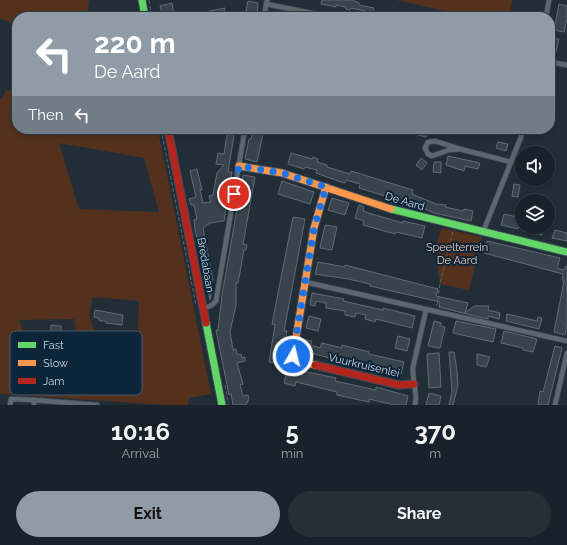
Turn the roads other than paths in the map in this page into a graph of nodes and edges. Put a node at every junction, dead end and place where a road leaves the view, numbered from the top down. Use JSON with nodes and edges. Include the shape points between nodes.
{"nodes":[{"id":1,"x":142,"y":0,"type":"edge"},
{"id":2,"x":549,"y":0,"type":"edge"},
{"id":3,"x":267,"y":2,"type":"edge"},
{"id":4,"x":144,"y":12,"type":"edge"},
{"id":5,"x":265,"y":12,"type":"edge"},
{"id":6,"x":310,"y":12,"type":"edge"},
{"id":7,"x":547,"y":12,"type":"edge"},
{"id":8,"x":555,"y":63,"type":"edge"},
{"id":9,"x":567,"y":65,"type":"edge"},
{"id":10,"x":169,"y":134,"type":"edge"},
{"id":11,"x":244,"y":134,"type":"edge"},
{"id":12,"x":521,"y":134,"type":"edge"},
{"id":13,"x":460,"y":149,"type":"junction"},
{"id":14,"x":511,"y":162,"type":"junction"},
{"id":15,"x":239,"y":166,"type":"junction"},
{"id":16,"x":326,"y":187,"type":"junction"},
{"id":17,"x":483,"y":232,"type":"junction"},
{"id":18,"x":567,"y":252,"type":"edge"},
{"id":19,"x":305,"y":282,"type":"junction"},
{"id":20,"x":203,"y":309,"type":"junction"},
{"id":21,"x":426,"y":310,"type":"junction"},
{"id":22,"x":567,"y":341,"type":"edge"},
{"id":23,"x":567,"y":353,"type":"edge"},
{"id":24,"x":414,"y":384,"type":"junction"},
{"id":25,"x":34,"y":403,"type":"edge"},
{"id":26,"x":10,"y":405,"type":"edge"},
{"id":27,"x":97,"y":405,"type":"edge"},
{"id":28,"x":222,"y":405,"type":"edge"},
{"id":29,"x":415,"y":405,"type":"edge"},
{"id":30,"x":555,"y":405,"type":"edge"}],
"edges":[{"from":1,"to":4,"type":"street"},
{"from":2,"to":7,"type":"street"},
{"from":3,"to":5,"type":"street"},
{"from":3,"to":6,"type":"street"},
{"from":8,"to":9,"type":"street"},
{"from":10,"to":20,"type":"street","name":"Bredabaan"},
{"from":11,"to":15,"type":"street"},
{"from":12,"to":14,"type":"street"},
{"from":13,"to":13,"type":"street","via":[[432,156],[425,148],[432,140]]},
{"from":13,"to":14,"type":"street"},
{"from":14,"to":17,"type":"street"},
{"from":15,"to":16,"type":"street","name":"De Aard","via":[[282,173]]},
{"from":15,"to":20,"type":"street","via":[[216,301]]},
{"from":16,"to":17,"type":"street","name":"De Aard","via":[[404,213]]},
{"from":16,"to":19,"type":"street","name":"Vuurkruisenlei","via":[[314,228]]},
{"from":17,"to":18,"type":"street","name":"De Aard"},
{"from":19,"to":21,"type":"street"},
{"from":19,"to":24,"type":"street","name":"Vuurkruisenlei","via":[[293,352],[295,360],[399,385]]},
{"from":20,"to":28,"type":"street","name":"Bredabaan"},
{"from":21,"to":22,"type":"street"},
{"from":21,"to":24,"type":"street","via":[[414,358]]},
{"from":23,"to":30,"type":"street"},
{"from":24,"to":29,"type":"street","via":[[417,391]]},
{"from":25,"to":26,"type":"street","via":[[11,399]]},
{"from":25,"to":27,"type":"street"}]}
